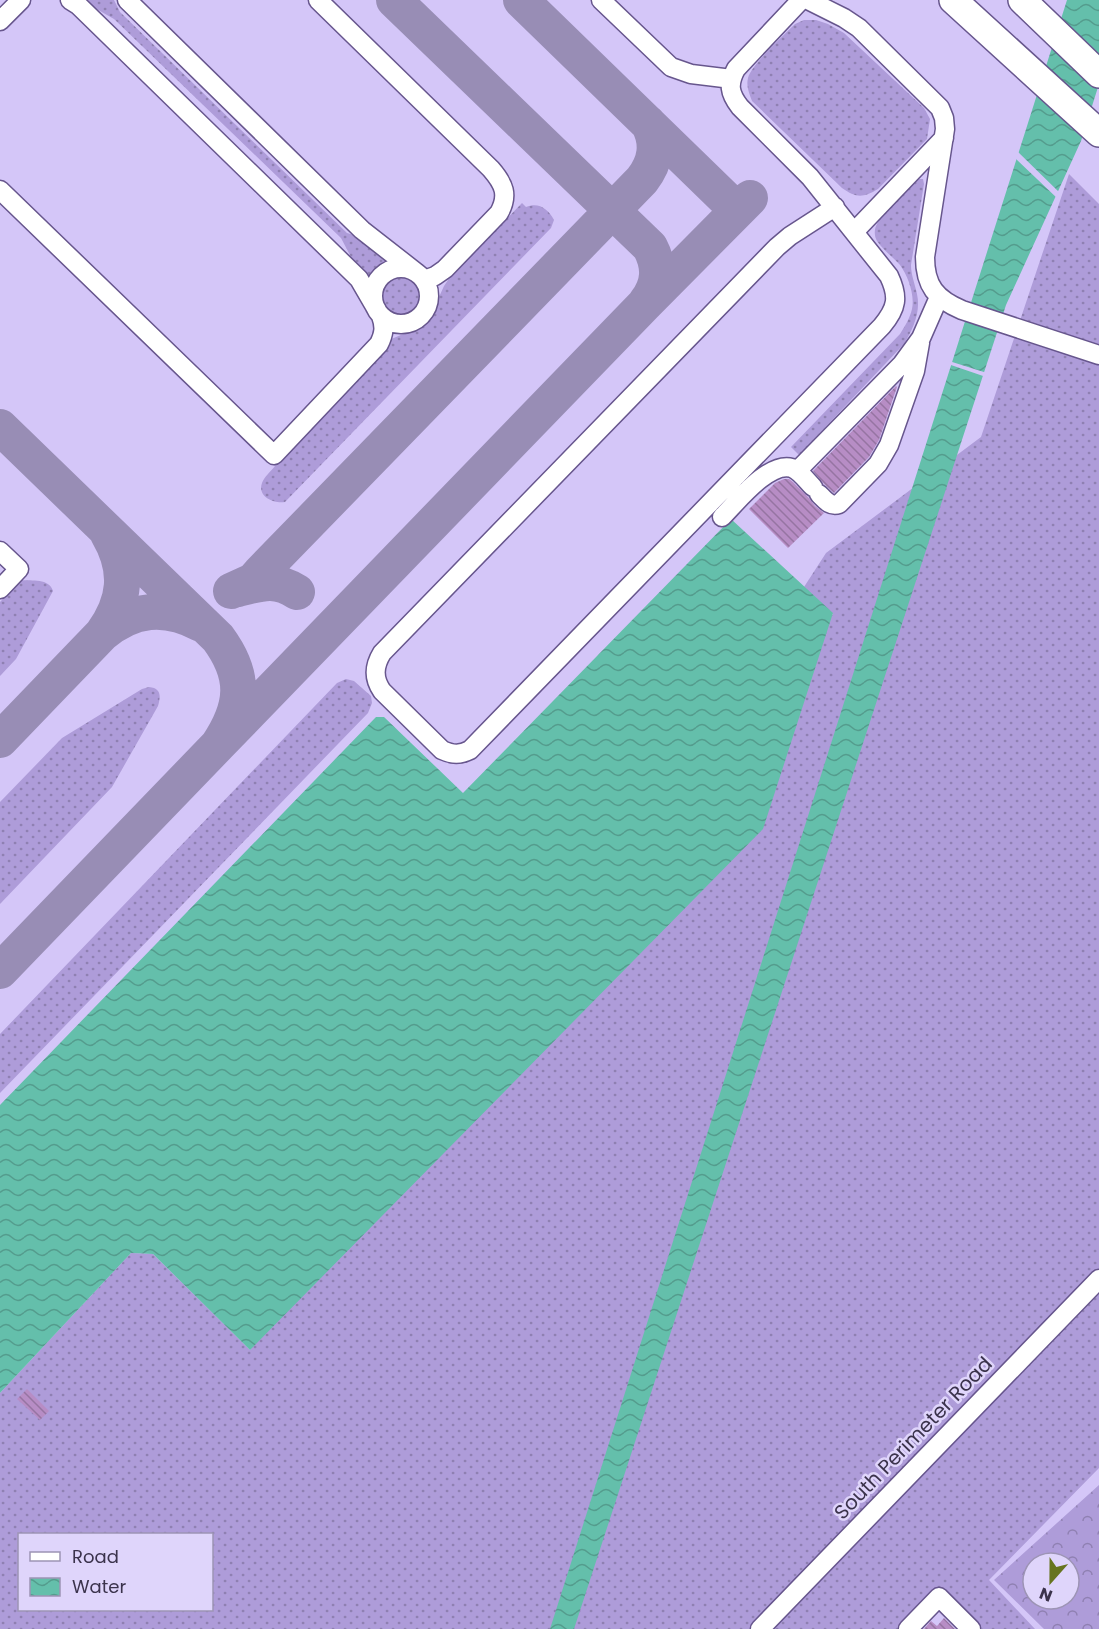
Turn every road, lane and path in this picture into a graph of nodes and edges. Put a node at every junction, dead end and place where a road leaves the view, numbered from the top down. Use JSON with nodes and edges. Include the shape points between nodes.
{"nodes":[{"id":1,"x":21,"y":0,"type":"edge"},
{"id":2,"x":70,"y":0,"type":"edge"},
{"id":3,"x":127,"y":0,"type":"edge"},
{"id":4,"x":318,"y":0,"type":"edge"},
{"id":5,"x":601,"y":0,"type":"edge"},
{"id":6,"x":801,"y":0,"type":"edge"},
{"id":7,"x":808,"y":0,"type":"edge"},
{"id":8,"x":953,"y":0,"type":"edge"},
{"id":9,"x":982,"y":0,"type":"edge"},
{"id":10,"x":1022,"y":0,"type":"edge"},
{"id":11,"x":0,"y":21,"type":"edge"},
{"id":12,"x":1034,"y":63,"type":"junction"},
{"id":13,"x":1099,"y":74,"type":"edge"},
{"id":14,"x":732,"y":79,"type":"junction"},
{"id":15,"x":1099,"y":113,"type":"edge"},
{"id":16,"x":1099,"y":133,"type":"edge"},
{"id":17,"x":944,"y":138,"type":"junction"},
{"id":18,"x":0,"y":190,"type":"edge"},
{"id":19,"x":835,"y":207,"type":"junction"},
{"id":20,"x":854,"y":232,"type":"junction"},
{"id":21,"x":420,"y":277,"type":"junction"},
{"id":22,"x":939,"y":297,"type":"junction"},
{"id":23,"x":379,"y":313,"type":"junction"},
{"id":24,"x":921,"y":338,"type":"junction"},
{"id":25,"x":1099,"y":355,"type":"edge"},
{"id":26,"x":797,"y":471,"type":"junction"},
{"id":27,"x":722,"y":517,"type":"dead end"},
{"id":28,"x":0,"y":551,"type":"edge"},
{"id":29,"x":0,"y":589,"type":"edge"},
{"id":30,"x":1099,"y":1279,"type":"edge"},
{"id":31,"x":760,"y":1629,"type":"edge"},
{"id":32,"x":908,"y":1629,"type":"edge"},
{"id":33,"x":971,"y":1629,"type":"edge"}],
"edges":[{"from":1,"to":11,"type":"lane"},
{"from":2,"to":23,"type":"lane","via":[[359,279]]},
{"from":3,"to":21,"type":"lane","via":[[363,230]]},
{"from":4,"to":21,"type":"lane","via":[[491,169],[504,187],[499,213],[445,269],[435,276]]},
{"from":5,"to":14,"type":"lane","via":[[671,67],[691,74]]},
{"from":6,"to":14,"type":"lane","via":[[740,63]]},
{"from":7,"to":17,"type":"lane","via":[[859,28],[933,100],[944,118]]},
{"from":8,"to":12,"type":"highway"},
{"from":9,"to":12,"type":"highway"},
{"from":10,"to":13,"type":"highway"},
{"from":12,"to":15,"type":"highway"},
{"from":12,"to":16,"type":"highway"},
{"from":14,"to":19,"type":"lane","via":[[733,98],[740,107],[804,170]]},
{"from":17,"to":20,"type":"lane"},
{"from":17,"to":22,"type":"lane","via":[[925,257],[927,277]]},
{"from":18,"to":23,"type":"lane","via":[[274,455],[379,344],[384,331]]},
{"from":19,"to":20,"type":"lane"},
{"from":19,"to":20,"type":"lane","via":[[777,247],[382,653],[375,671],[377,685],[442,750],[455,754],[471,750],[889,317],[896,297],[894,287]]},
{"from":21,"to":23,"type":"lane","via":[[398,268],[381,277],[373,292]]},
{"from":21,"to":23,"type":"lane","via":[[429,299],[421,316],[397,324]]},
{"from":22,"to":24,"type":"lane"},
{"from":22,"to":25,"type":"lane","via":[[962,310]]},
{"from":24,"to":26,"type":"lane","via":[[902,364]]},
{"from":24,"to":26,"type":"lane","via":[[896,426],[878,464],[833,506]]},
{"from":26,"to":27,"type":"lane","via":[[783,467],[770,471]]},
{"from":28,"to":29,"type":"lane","via":[[19,569]]},
{"from":30,"to":31,"type":"lane","name":"South Perimeter Road"},
{"from":32,"to":33,"type":"lane","via":[[939,1597]]}]}
